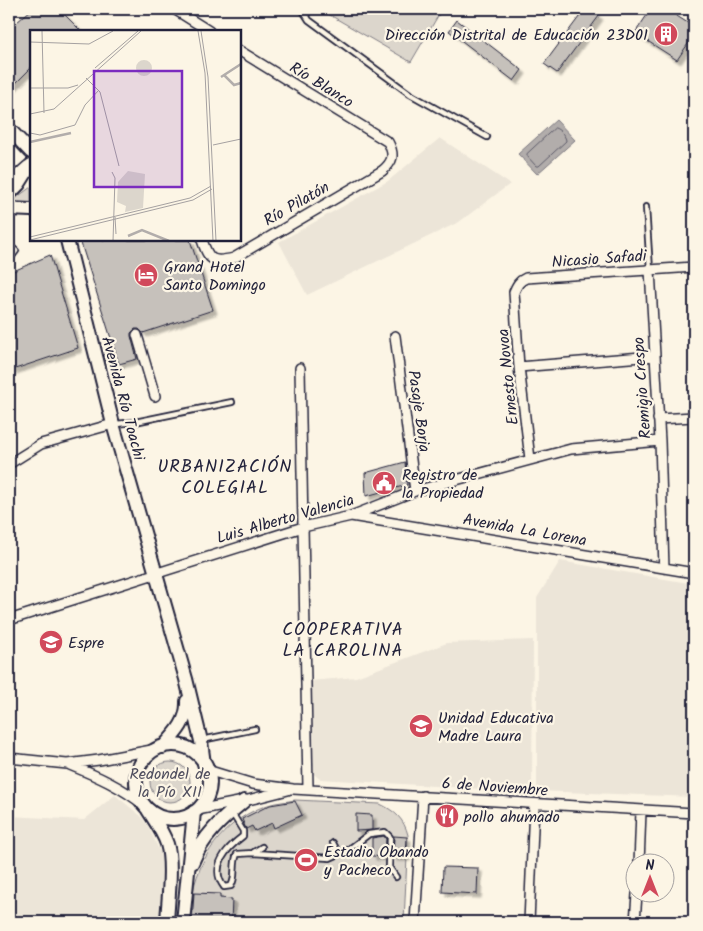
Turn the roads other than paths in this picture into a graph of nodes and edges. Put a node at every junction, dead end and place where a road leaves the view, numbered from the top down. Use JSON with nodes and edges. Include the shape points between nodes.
{"nodes":[{"id":1,"x":174,"y":9,"type":"edge"},
{"id":2,"x":302,"y":9,"type":"edge"},
{"id":3,"x":207,"y":30,"type":"edge"},
{"id":4,"x":241,"y":52,"type":"edge"},
{"id":5,"x":9,"y":128,"type":"edge"},
{"id":6,"x":487,"y":137,"type":"dead end"},
{"id":7,"x":388,"y":142,"type":"joint"},
{"id":8,"x":30,"y":151,"type":"edge"},
{"id":9,"x":30,"y":164,"type":"edge"},
{"id":10,"x":30,"y":165,"type":"edge"},
{"id":11,"x":9,"y":182,"type":"edge"},
{"id":12,"x":9,"y":194,"type":"edge"},
{"id":13,"x":646,"y":207,"type":"dead end"},
{"id":14,"x":9,"y":209,"type":"edge"},
{"id":15,"x":30,"y":210,"type":"edge"},
{"id":16,"x":67,"y":241,"type":"edge"},
{"id":17,"x":202,"y":241,"type":"edge"},
{"id":18,"x":9,"y":245,"type":"edge"},
{"id":19,"x":9,"y":260,"type":"edge"},
{"id":20,"x":694,"y":267,"type":"edge"},
{"id":21,"x":650,"y":270,"type":"junction"},
{"id":22,"x":514,"y":292,"type":"joint"},
{"id":23,"x":137,"y":335,"type":"dead end"},
{"id":24,"x":394,"y":336,"type":"dead end"},
{"id":25,"x":654,"y":356,"type":"junction"},
{"id":26,"x":519,"y":367,"type":"junction"},
{"id":27,"x":300,"y":368,"type":"dead end"},
{"id":28,"x":155,"y":396,"type":"dead end"},
{"id":29,"x":232,"y":402,"type":"dead end"},
{"id":30,"x":694,"y":418,"type":"edge"},
{"id":31,"x":658,"y":419,"type":"junction"},
{"id":32,"x":113,"y":424,"type":"junction"},
{"id":33,"x":660,"y":442,"type":"junction"},
{"id":34,"x":530,"y":459,"type":"junction"},
{"id":35,"x":9,"y":464,"type":"edge"},
{"id":36,"x":415,"y":491,"type":"junction"},
{"id":37,"x":351,"y":516,"type":"junction"},
{"id":38,"x":303,"y":527,"type":"junction"},
{"id":39,"x":664,"y":568,"type":"junction"},
{"id":40,"x":156,"y":572,"type":"junction"},
{"id":41,"x":694,"y":573,"type":"edge"},
{"id":42,"x":9,"y":620,"type":"edge"},
{"id":43,"x":186,"y":679,"type":"junction"},
{"id":44,"x":255,"y":729,"type":"dead end"},
{"id":45,"x":201,"y":740,"type":"junction"},
{"id":46,"x":160,"y":748,"type":"junction"},
{"id":47,"x":9,"y":758,"type":"edge"},
{"id":48,"x":67,"y":764,"type":"junction"},
{"id":49,"x":206,"y":767,"type":"junction"},
{"id":50,"x":293,"y":789,"type":"junction"},
{"id":51,"x":308,"y":789,"type":"junction"},
{"id":52,"x":424,"y":796,"type":"junction"},
{"id":53,"x":244,"y":801,"type":"junction"},
{"id":54,"x":534,"y":804,"type":"junction"},
{"id":55,"x":146,"y":807,"type":"junction"},
{"id":56,"x":196,"y":811,"type":"junction"},
{"id":57,"x":641,"y":811,"type":"junction"},
{"id":58,"x":231,"y":812,"type":"junction"},
{"id":59,"x":694,"y":813,"type":"edge"},
{"id":60,"x":334,"y":843,"type":"dead end"},
{"id":61,"x":262,"y":847,"type":"dead end"},
{"id":62,"x":253,"y":853,"type":"junction"},
{"id":63,"x":339,"y":854,"type":"junction"},
{"id":64,"x":639,"y":854,"type":"edge"},
{"id":65,"x":187,"y":874,"type":"junction"},
{"id":66,"x":396,"y":877,"type":"dead end"},
{"id":67,"x":637,"y":904,"type":"edge"},
{"id":68,"x":167,"y":922,"type":"edge"},
{"id":69,"x":183,"y":922,"type":"edge"},
{"id":70,"x":415,"y":922,"type":"edge"},
{"id":71,"x":529,"y":922,"type":"edge"},
{"id":72,"x":636,"y":922,"type":"edge"}],
"edges":[{"from":1,"to":3,"type":"street"},
{"from":2,"to":6,"type":"lane","via":[[309,20],[410,94]]},
{"from":4,"to":7,"type":"street","name":"Río Blanco"},
{"from":5,"to":8,"type":"main road"},
{"from":7,"to":17,"type":"street","name":"Río Pilatón","via":[[393,157],[382,171],[234,258],[212,260]]},
{"from":9,"to":11,"type":"street"},
{"from":10,"to":12,"type":"main road"},
{"from":13,"to":21,"type":"lane","name":"Remigio Crespo"},
{"from":14,"to":15,"type":"main road"},
{"from":16,"to":32,"type":"main road","name":"Avenida Río Toachi"},
{"from":18,"to":19,"type":"lane","via":[[16,253]]},
{"from":20,"to":21,"type":"street","name":"Nicasio Safadi"},
{"from":21,"to":22,"type":"street","name":"Nicasio Safadi","via":[[526,278]]},
{"from":21,"to":25,"type":"street","name":"Remigio Crespo"},
{"from":22,"to":26,"type":"street","name":"Ernesto Novoa"},
{"from":23,"to":28,"type":"street"},
{"from":24,"to":36,"type":"street","name":"Pasaje Borja"},
{"from":25,"to":26,"type":"street"},
{"from":25,"to":31,"type":"street","name":"Remigio Crespo"},
{"from":26,"to":34,"type":"street","name":"Ernesto Novoa"},
{"from":27,"to":38,"type":"street"},
{"from":29,"to":32,"type":"lane"},
{"from":30,"to":31,"type":"street"},
{"from":31,"to":33,"type":"street","name":"Remigio Crespo"},
{"from":32,"to":35,"type":"street","via":[[42,444]]},
{"from":32,"to":40,"type":"main road","name":"Avenida Río Toachi"},
{"from":33,"to":34,"type":"street","name":"Luis Alberto Valencia","via":[[571,449]]},
{"from":33,"to":39,"type":"street","name":"Remigio Crespo"},
{"from":34,"to":36,"type":"street","name":"Luis Alberto Valencia"},
{"from":36,"to":37,"type":"street","name":"Luis Alberto Valencia"},
{"from":37,"to":38,"type":"street","name":"Luis Alberto Valencia"},
{"from":37,"to":39,"type":"street","name":"Avenida La Lorena"},
{"from":38,"to":40,"type":"street","name":"Luis Alberto Valencia"},
{"from":38,"to":51,"type":"street"},
{"from":39,"to":41,"type":"street","name":"Avenida La Lorena"},
{"from":40,"to":42,"type":"street","name":"Luis Alberto Valencia"},
{"from":40,"to":43,"type":"main road","name":"Avenida Río Toachi"},
{"from":43,"to":45,"type":"main road","name":"Avenida Río Toachi"},
{"from":43,"to":46,"type":"main road","name":"Avenida Río Toachi","via":[[187,713],[179,729]]},
{"from":44,"to":45,"type":"lane"},
{"from":45,"to":49,"type":"main road","name":"Avenida Río Toachi"},
{"from":46,"to":48,"type":"street"},
{"from":46,"to":49,"type":"main road","via":[[177,746],[190,750]]},
{"from":46,"to":55,"type":"main road","via":[[146,757],[137,774],[138,794]]},
{"from":47,"to":48,"type":"street"},
{"from":48,"to":55,"type":"street","via":[[96,775]]},
{"from":49,"to":50,"type":"street","name":"6 de Noviembre","via":[[254,784]]},
{"from":49,"to":56,"type":"main road","via":[[208,791]]},
{"from":50,"to":51,"type":"street","name":"6 de Noviembre"},
{"from":50,"to":53,"type":"street","name":"6 de Noviembre"},
{"from":51,"to":52,"type":"street","name":"6 de Noviembre"},
{"from":52,"to":54,"type":"street","name":"6 de Noviembre"},
{"from":52,"to":70,"type":"street"},
{"from":53,"to":56,"type":"street","name":"6 de Noviembre"},
{"from":53,"to":58,"type":"main road"},
{"from":54,"to":57,"type":"street","name":"6 de Noviembre"},
{"from":54,"to":71,"type":"street"},
{"from":55,"to":56,"type":"main road","via":[[168,818],[181,818]]},
{"from":55,"to":68,"type":"main road","via":[[168,849]]},
{"from":56,"to":65,"type":"main road"},
{"from":57,"to":59,"type":"street","name":"6 de Noviembre"},
{"from":57,"to":64,"type":"street"},
{"from":58,"to":62,"type":"lane","via":[[243,836],[223,856],[218,880],[224,887],[234,881],[237,854]]},
{"from":58,"to":65,"type":"main road","via":[[202,843]]},
{"from":60,"to":63,"type":"lane"},
{"from":61,"to":62,"type":"lane"},
{"from":62,"to":63,"type":"lane","via":[[330,858]]},
{"from":63,"to":66,"type":"lane","via":[[369,834],[384,832],[390,837],[389,867]]},
{"from":65,"to":69,"type":"main road"},
{"from":67,"to":72,"type":"street"}]}
